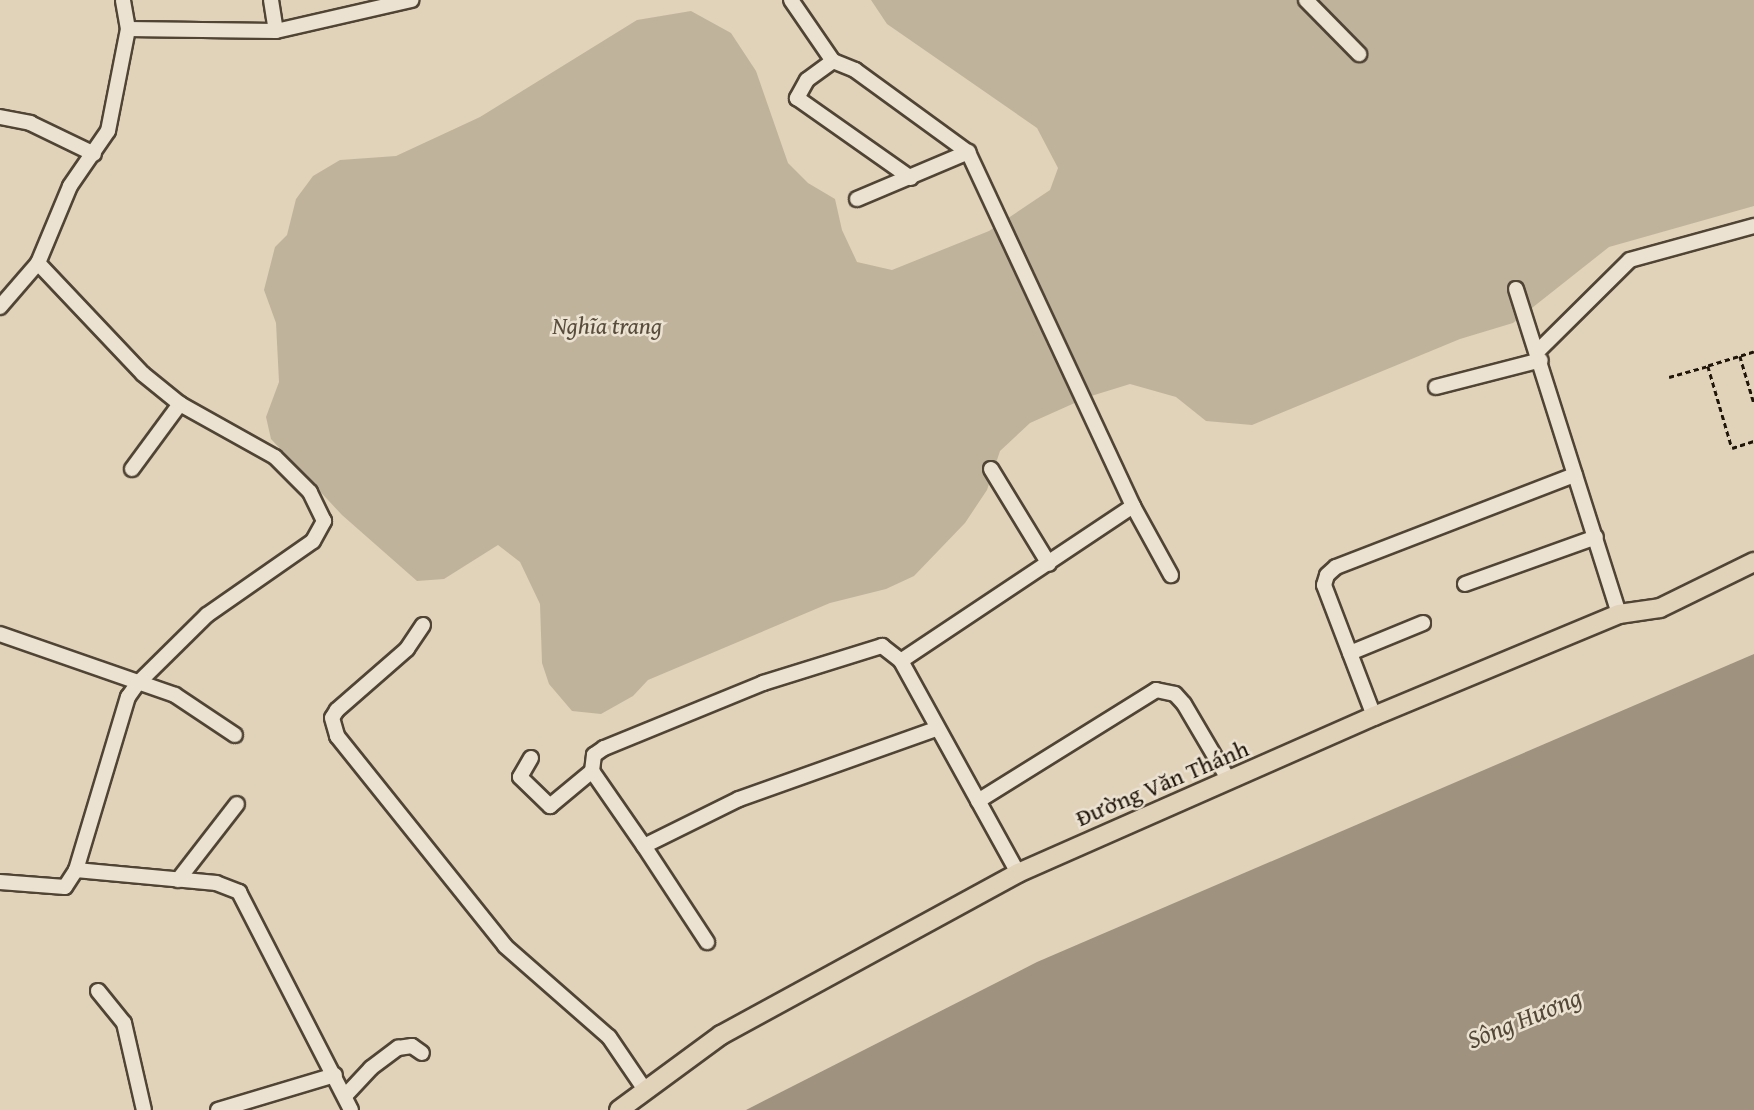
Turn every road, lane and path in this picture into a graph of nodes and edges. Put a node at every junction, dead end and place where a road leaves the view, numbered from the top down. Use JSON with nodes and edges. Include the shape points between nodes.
{"nodes":[{"id":1,"x":123,"y":0,"type":"edge"},
{"id":2,"x":271,"y":0,"type":"edge"},
{"id":3,"x":411,"y":0,"type":"edge"},
{"id":4,"x":791,"y":0,"type":"edge"},
{"id":5,"x":1306,"y":0,"type":"edge"},
{"id":6,"x":128,"y":29,"type":"junction"},
{"id":7,"x":276,"y":31,"type":"junction"},
{"id":8,"x":1359,"y":54,"type":"dead end"},
{"id":9,"x":833,"y":61,"type":"junction"},
{"id":10,"x":0,"y":117,"type":"edge"},
{"id":11,"x":968,"y":152,"type":"junction"},
{"id":12,"x":94,"y":155,"type":"junction"},
{"id":13,"x":911,"y":178,"type":"junction"},
{"id":14,"x":857,"y":199,"type":"dead end"},
{"id":15,"x":1754,"y":226,"type":"edge"},
{"id":16,"x":38,"y":263,"type":"junction"},
{"id":17,"x":1516,"y":289,"type":"dead end"},
{"id":18,"x":0,"y":307,"type":"edge"},
{"id":19,"x":1754,"y":352,"type":"edge"},
{"id":20,"x":1539,"y":356,"type":"junction"},
{"id":21,"x":1740,"y":356,"type":"junction"},
{"id":22,"x":1708,"y":366,"type":"junction"},
{"id":23,"x":1669,"y":377,"type":"dead end"},
{"id":24,"x":1436,"y":387,"type":"dead end"},
{"id":25,"x":1754,"y":403,"type":"edge"},
{"id":26,"x":180,"y":404,"type":"junction"},
{"id":27,"x":1754,"y":441,"type":"edge"},
{"id":28,"x":132,"y":468,"type":"dead end"},
{"id":29,"x":991,"y":468,"type":"dead end"},
{"id":30,"x":1575,"y":475,"type":"junction"},
{"id":31,"x":1133,"y":506,"type":"junction"},
{"id":32,"x":1596,"y":537,"type":"junction"},
{"id":33,"x":1754,"y":562,"type":"edge"},
{"id":34,"x":1049,"y":564,"type":"junction"},
{"id":35,"x":1171,"y":575,"type":"dead end"},
{"id":36,"x":1465,"y":584,"type":"dead end"},
{"id":37,"x":1619,"y":614,"type":"junction"},
{"id":38,"x":1423,"y":623,"type":"dead end"},
{"id":39,"x":423,"y":625,"type":"dead end"},
{"id":40,"x":0,"y":634,"type":"edge"},
{"id":41,"x":1350,"y":653,"type":"junction"},
{"id":42,"x":901,"y":661,"type":"junction"},
{"id":43,"x":136,"y":684,"type":"junction"},
{"id":44,"x":1374,"y":716,"type":"junction"},
{"id":45,"x":936,"y":729,"type":"junction"},
{"id":46,"x":235,"y":735,"type":"dead end"},
{"id":47,"x":531,"y":758,"type":"dead end"},
{"id":48,"x":592,"y":771,"type":"junction"},
{"id":49,"x":1227,"y":778,"type":"junction"},
{"id":50,"x":978,"y":801,"type":"junction"},
{"id":51,"x":237,"y":804,"type":"dead end"},
{"id":52,"x":644,"y":846,"type":"junction"},
{"id":53,"x":76,"y":870,"type":"junction"},
{"id":54,"x":1018,"y":873,"type":"junction"},
{"id":55,"x":178,"y":880,"type":"junction"},
{"id":56,"x":0,"y":882,"type":"edge"},
{"id":57,"x":708,"y":943,"type":"dead end"},
{"id":58,"x":98,"y":992,"type":"dead end"},
{"id":59,"x":422,"y":1053,"type":"dead end"},
{"id":60,"x":335,"y":1075,"type":"junction"},
{"id":61,"x":645,"y":1090,"type":"junction"},
{"id":62,"x":345,"y":1096,"type":"junction"},
{"id":63,"x":243,"y":1107,"type":"edge"},
{"id":64,"x":144,"y":1110,"type":"edge"},
{"id":65,"x":218,"y":1110,"type":"edge"},
{"id":66,"x":351,"y":1110,"type":"edge"},
{"id":67,"x":619,"y":1110,"type":"edge"}],
"edges":[{"from":1,"to":6,"type":"street"},
{"from":2,"to":7,"type":"street"},
{"from":3,"to":7,"type":"street"},
{"from":4,"to":9,"type":"street"},
{"from":5,"to":8,"type":"street"},
{"from":6,"to":7,"type":"street"},
{"from":6,"to":12,"type":"street","via":[[112,118]]},
{"from":9,"to":11,"type":"street","via":[[855,70]]},
{"from":9,"to":13,"type":"street","via":[[807,80],[797,98]]},
{"from":10,"to":12,"type":"street","via":[[30,122]]},
{"from":11,"to":13,"type":"street"},
{"from":11,"to":31,"type":"street"},
{"from":12,"to":16,"type":"street","via":[[71,186]]},
{"from":13,"to":14,"type":"street"},
{"from":15,"to":20,"type":"street","via":[[1630,260]]},
{"from":16,"to":18,"type":"street"},
{"from":16,"to":26,"type":"street","via":[[143,374]]},
{"from":17,"to":20,"type":"street"},
{"from":19,"to":21,"type":"path"},
{"from":20,"to":24,"type":"street"},
{"from":20,"to":30,"type":"street"},
{"from":21,"to":22,"type":"path"},
{"from":21,"to":25,"type":"path"},
{"from":22,"to":23,"type":"path"},
{"from":22,"to":27,"type":"path","via":[[1732,448]]},
{"from":26,"to":28,"type":"street"},
{"from":26,"to":43,"type":"street","via":[[275,457],[310,492],[324,521],[313,541],[207,615]]},
{"from":29,"to":34,"type":"street"},
{"from":30,"to":32,"type":"street"},
{"from":30,"to":41,"type":"street","via":[[1336,566],[1325,584]]},
{"from":31,"to":34,"type":"street"},
{"from":31,"to":35,"type":"street"},
{"from":32,"to":36,"type":"street"},
{"from":32,"to":37,"type":"street"},
{"from":33,"to":37,"type":"main road","name":"Đường Văn Thánh","via":[[1660,608]]},
{"from":34,"to":42,"type":"street"},
{"from":37,"to":44,"type":"main road","name":"Đường Văn Thánh"},
{"from":38,"to":41,"type":"street"},
{"from":39,"to":61,"type":"street","via":[[407,649],[337,710],[332,725],[337,736],[505,946],[609,1037]]},
{"from":40,"to":43,"type":"street"},
{"from":41,"to":44,"type":"street"},
{"from":42,"to":45,"type":"street"},
{"from":42,"to":48,"type":"street","via":[[882,646],[763,683],[604,748],[594,755]]},
{"from":43,"to":46,"type":"street","via":[[175,695]]},
{"from":43,"to":53,"type":"street","via":[[128,697]]},
{"from":44,"to":49,"type":"main road","name":"Đường Văn Thánh"},
{"from":45,"to":50,"type":"street"},
{"from":45,"to":52,"type":"street","via":[[739,799]]},
{"from":47,"to":48,"type":"street","via":[[520,776],[550,806]]},
{"from":48,"to":52,"type":"street"},
{"from":49,"to":50,"type":"street","via":[[1184,704],[1175,694],[1156,690]]},
{"from":49,"to":54,"type":"main road","name":"Đường Văn Thánh"},
{"from":50,"to":54,"type":"street"},
{"from":51,"to":55,"type":"street"},
{"from":52,"to":57,"type":"street"},
{"from":53,"to":55,"type":"street"},
{"from":53,"to":56,"type":"street","via":[[65,887]]},
{"from":54,"to":61,"type":"main road","name":"Đường Văn Thánh","via":[[722,1035]]},
{"from":55,"to":60,"type":"street","via":[[216,883],[239,892]]},
{"from":58,"to":64,"type":"street","via":[[124,1023]]},
{"from":59,"to":62,"type":"street","via":[[412,1046],[398,1048]]},
{"from":60,"to":62,"type":"street"},
{"from":60,"to":63,"type":"street"},
{"from":61,"to":67,"type":"main road","name":"Đường Văn Thánh"},
{"from":62,"to":66,"type":"street"},
{"from":63,"to":65,"type":"street"}]}
